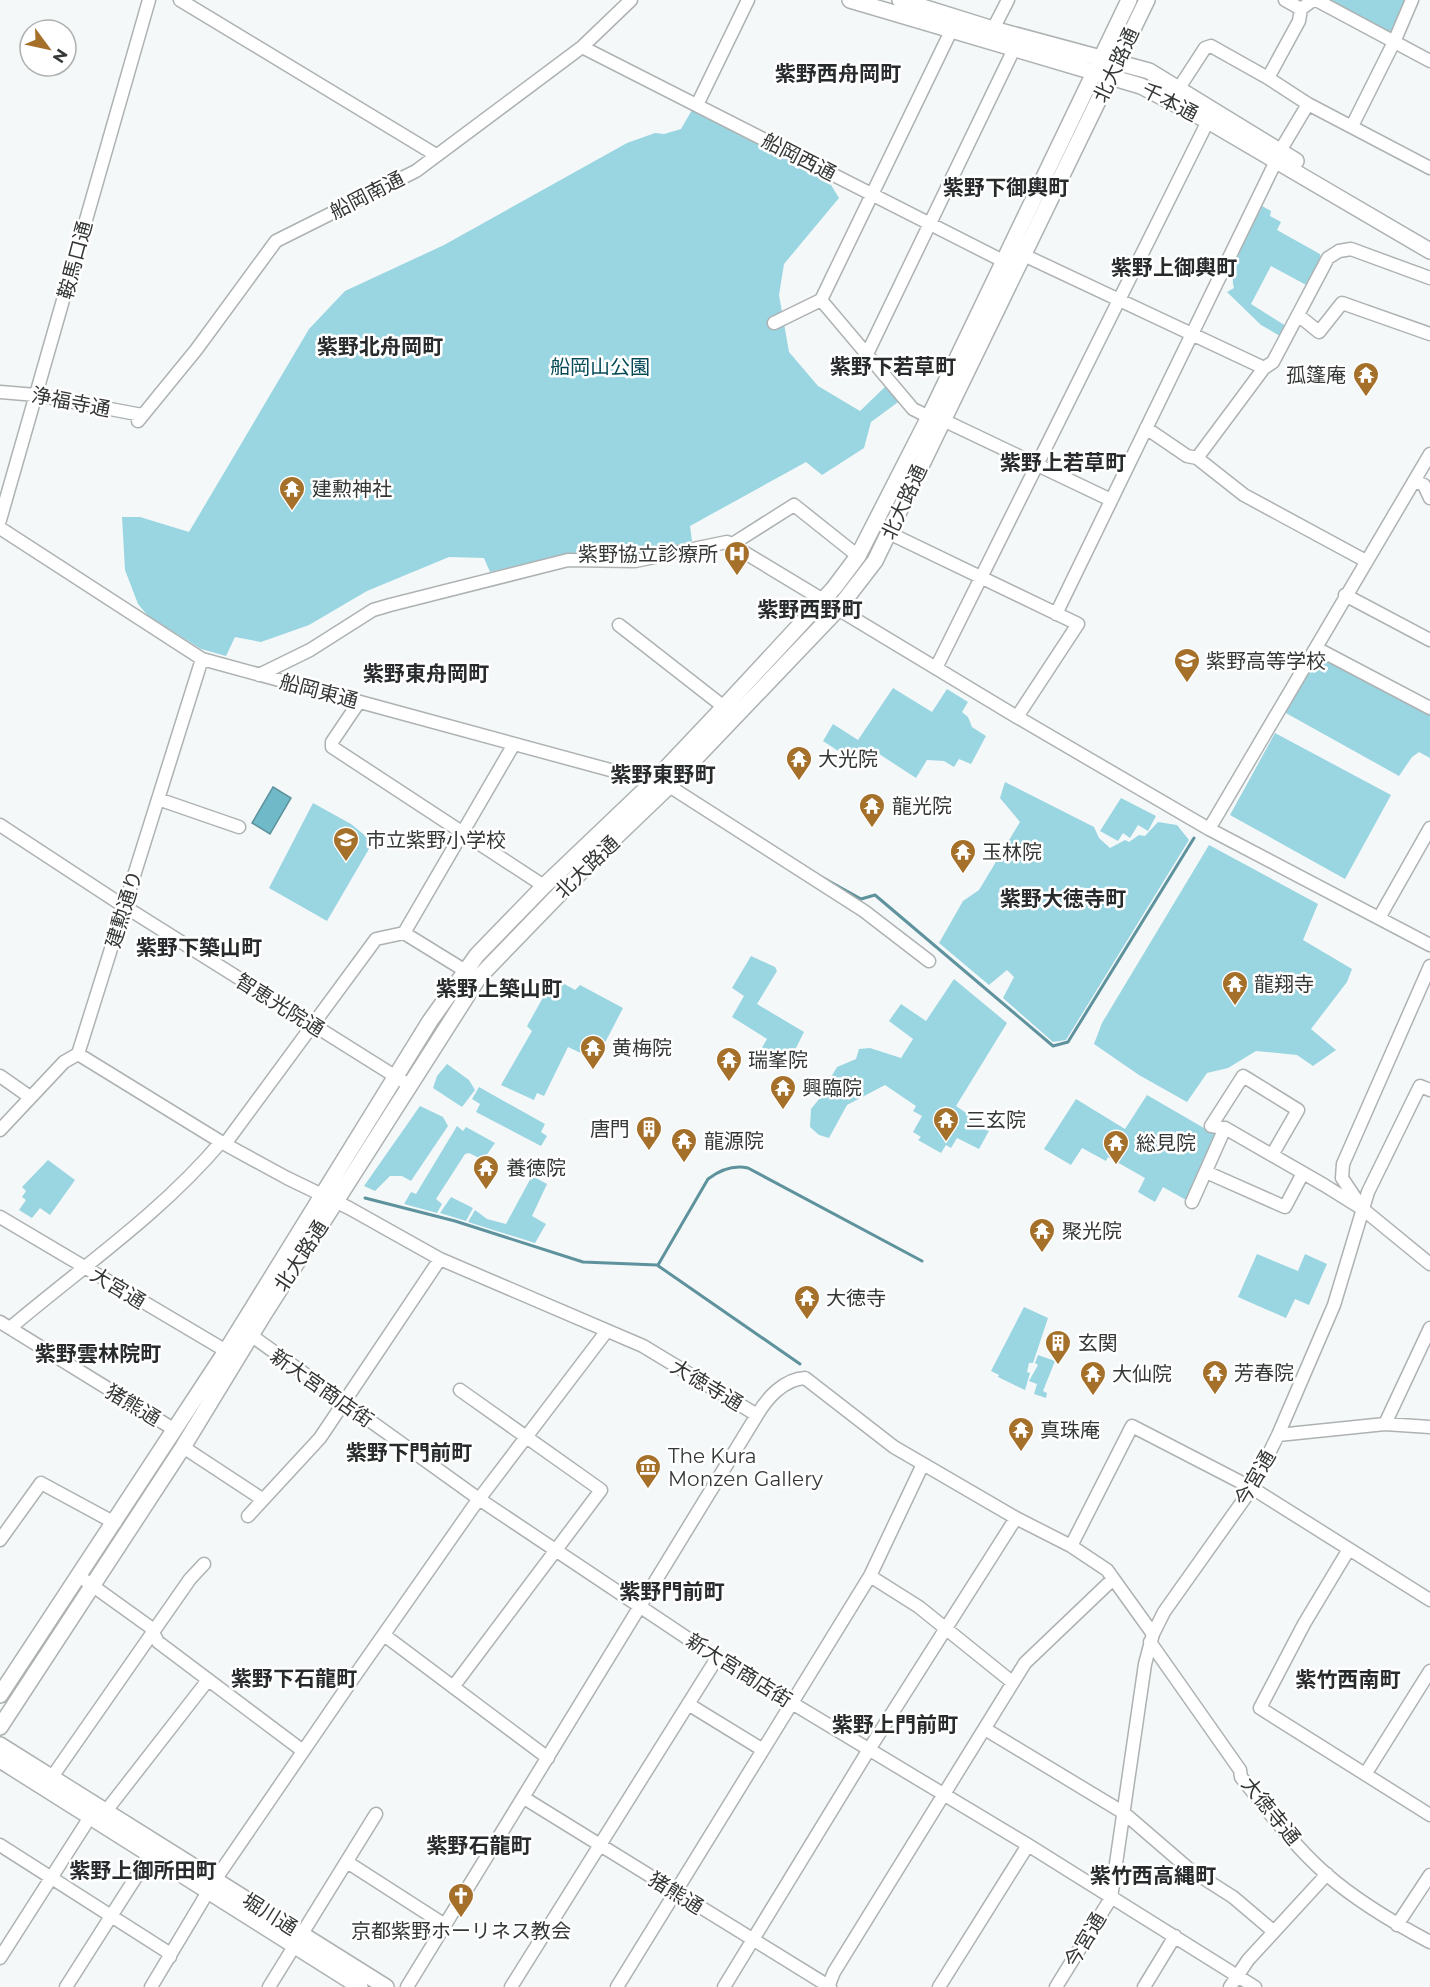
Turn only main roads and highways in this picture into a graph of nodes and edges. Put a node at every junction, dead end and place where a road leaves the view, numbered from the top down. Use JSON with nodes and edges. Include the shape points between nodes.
{"nodes":[{"id":1,"x":850,"y":0,"type":"edge"},
{"id":2,"x":900,"y":0,"type":"edge"},
{"id":3,"x":1129,"y":0,"type":"edge"},
{"id":4,"x":1147,"y":0,"type":"edge"},
{"id":5,"x":1101,"y":56,"type":"junction"},
{"id":6,"x":1118,"y":61,"type":"junction"},
{"id":7,"x":1094,"y":72,"type":"junction"},
{"id":8,"x":1112,"y":76,"type":"junction"},
{"id":9,"x":1278,"y":156,"type":"junction"},
{"id":10,"x":1430,"y":239,"type":"edge"},
{"id":11,"x":1430,"y":251,"type":"edge"},
{"id":12,"x":1012,"y":258,"type":"junction"},
{"id":13,"x":936,"y":418,"type":"junction"},
{"id":14,"x":403,"y":1081,"type":"junction"},
{"id":15,"x":232,"y":1354,"type":"junction"},
{"id":16,"x":0,"y":1695,"type":"edge"},
{"id":17,"x":0,"y":1727,"type":"edge"},
{"id":18,"x":0,"y":1745,"type":"edge"},
{"id":19,"x":0,"y":1760,"type":"edge"},
{"id":20,"x":212,"y":1886,"type":"junction"},
{"id":21,"x":299,"y":1940,"type":"junction"},
{"id":22,"x":360,"y":1987,"type":"edge"},
{"id":23,"x":386,"y":1987,"type":"edge"}],
"edges":[{"from":1,"to":7,"type":"main road","name":"千本通"},
{"from":2,"to":5,"type":"main road","name":"千本通"},
{"from":3,"to":5,"type":"main road","name":"北大路通"},
{"from":4,"to":6,"type":"main road","name":"北大路通"},
{"from":5,"to":6,"type":"main road","name":"千本通"},
{"from":5,"to":7,"type":"main road","name":"北大路通"},
{"from":6,"to":8,"type":"main road","name":"北大路通"},
{"from":6,"to":9,"type":"main road","name":"千本通","via":[[1149,71],[1179,88]]},
{"from":7,"to":8,"type":"main road","name":"千本通"},
{"from":7,"to":12,"type":"main road","name":"北大路通"},
{"from":8,"to":9,"type":"main road","name":"千本通","via":[[1141,86]]},
{"from":8,"to":12,"type":"main road","name":"北大路通"},
{"from":9,"to":10,"type":"main road","name":"千本通"},
{"from":9,"to":11,"type":"main road","name":"千本通"},
{"from":12,"to":13,"type":"main road","name":"北大路通"},
{"from":13,"to":14,"type":"main road","name":"北大路通","via":[[858,556],[824,600],[652,783],[544,886],[464,970]]},
{"from":13,"to":14,"type":"main road","name":"北大路通","via":[[889,533],[870,567],[838,609],[478,977]]},
{"from":14,"to":15,"type":"main road","name":"北大路通"},
{"from":15,"to":16,"type":"main road","name":"北大路通","via":[[175,1430]]},
{"from":15,"to":17,"type":"main road","name":"北大路通","via":[[183,1447]]},
{"from":18,"to":20,"type":"main road","name":"堀川通","via":[[106,1811]]},
{"from":19,"to":20,"type":"main road","name":"堀川通","via":[[150,1855]]},
{"from":20,"to":21,"type":"main road","name":"堀川通"},
{"from":21,"to":22,"type":"main road","name":"堀川通"},
{"from":21,"to":23,"type":"main road","name":"堀川通"}]}
